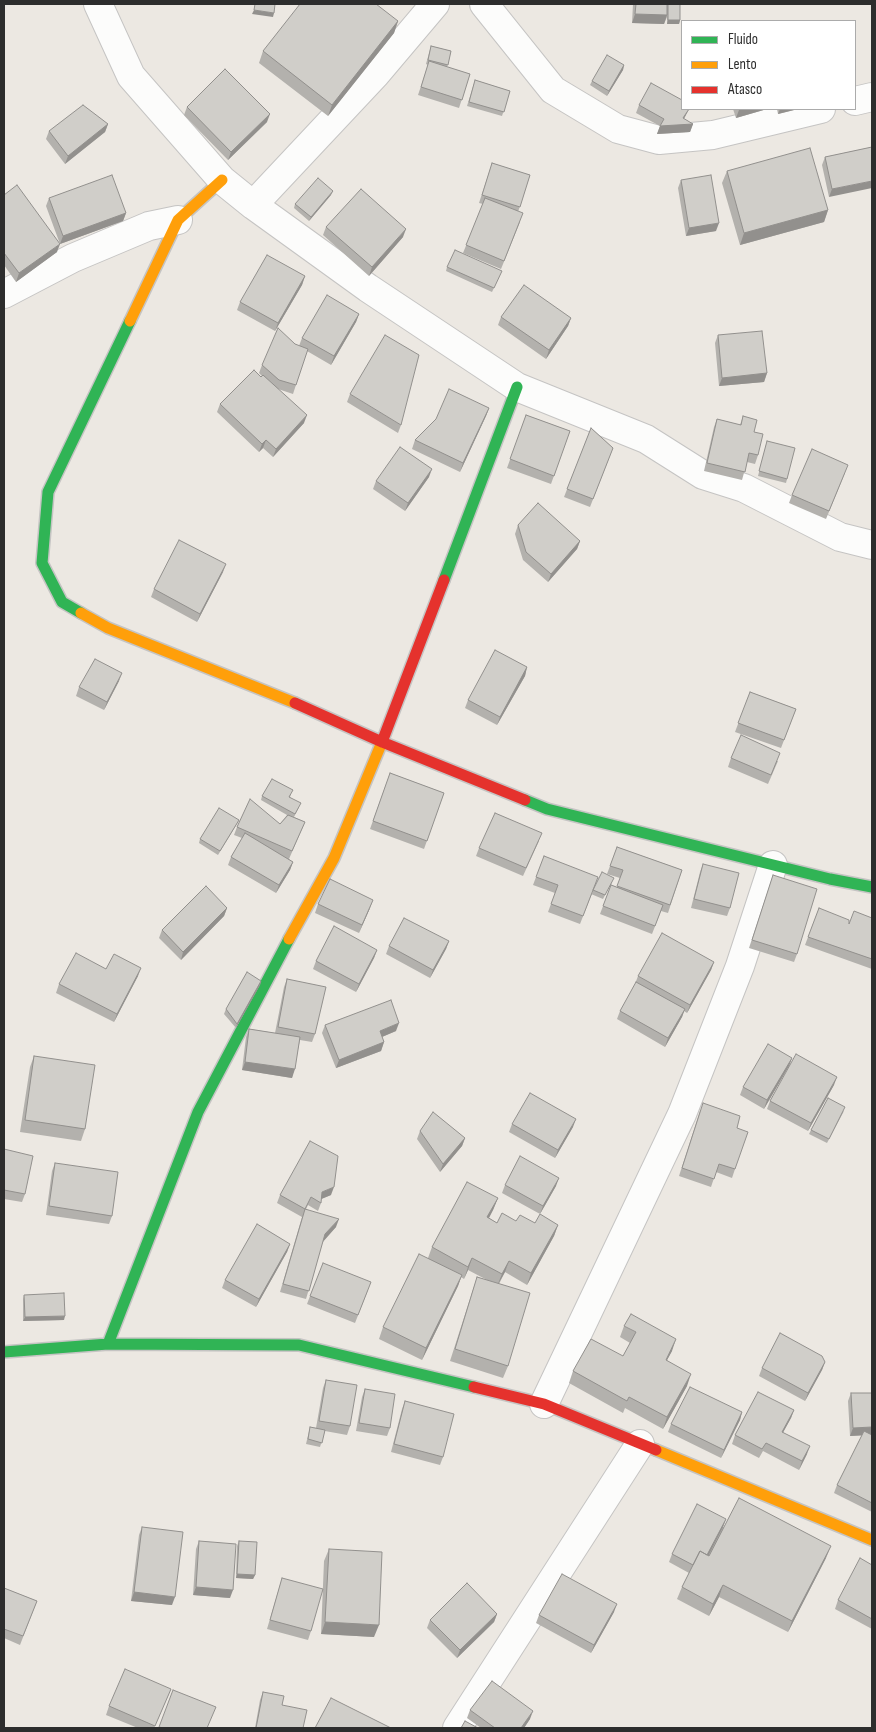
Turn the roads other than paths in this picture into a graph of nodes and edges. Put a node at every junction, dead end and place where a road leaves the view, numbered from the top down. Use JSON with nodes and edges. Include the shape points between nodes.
{"nodes":[{"id":1,"x":98,"y":4,"type":"edge"},
{"id":2,"x":435,"y":4,"type":"edge"},
{"id":3,"x":484,"y":4,"type":"edge"},
{"id":4,"x":872,"y":97,"type":"edge"},
{"id":5,"x":856,"y":101,"type":"edge"},
{"id":6,"x":817,"y":110,"type":"edge"},
{"id":7,"x":222,"y":180,"type":"junction"},
{"id":8,"x":252,"y":205,"type":"junction"},
{"id":9,"x":178,"y":220,"type":"junction"},
{"id":10,"x":4,"y":294,"type":"edge"},
{"id":11,"x":517,"y":387,"type":"junction"},
{"id":12,"x":872,"y":545,"type":"edge"},
{"id":13,"x":382,"y":742,"type":"junction"},
{"id":14,"x":773,"y":865,"type":"junction"},
{"id":15,"x":872,"y":887,"type":"edge"},
{"id":16,"x":108,"y":1344,"type":"junction"},
{"id":17,"x":4,"y":1352,"type":"edge"},
{"id":18,"x":544,"y":1404,"type":"junction"},
{"id":19,"x":640,"y":1444,"type":"junction"},
{"id":20,"x":872,"y":1540,"type":"edge"},
{"id":21,"x":457,"y":1728,"type":"edge"}],
"edges":[{"from":1,"to":7,"type":"street","via":[[131,76]]},
{"from":2,"to":8,"type":"street","via":[[375,75]]},
{"from":3,"to":6,"type":"street","via":[[553,90],[618,129],[658,140],[712,134]]},
{"from":4,"to":5,"type":"street"},
{"from":7,"to":8,"type":"street"},
{"from":7,"to":9,"type":"street"},
{"from":8,"to":11,"type":"street","via":[[368,288]]},
{"from":9,"to":10,"type":"street","via":[[149,226],[73,258]]},
{"from":9,"to":13,"type":"street","via":[[48,492],[42,564],[62,602],[108,628],[265,690]]},
{"from":11,"to":12,"type":"street","via":[[646,439],[703,475],[744,488],[840,537]]},
{"from":11,"to":13,"type":"street"},
{"from":13,"to":14,"type":"street","via":[[547,809]]},
{"from":13,"to":16,"type":"street","via":[[334,858],[198,1112]]},
{"from":14,"to":15,"type":"street"},
{"from":14,"to":18,"type":"street","via":[[740,966],[682,1114]]},
{"from":16,"to":17,"type":"street"},
{"from":16,"to":18,"type":"street","via":[[299,1345]]},
{"from":18,"to":19,"type":"street"},
{"from":19,"to":20,"type":"street"},
{"from":19,"to":21,"type":"street"}]}
